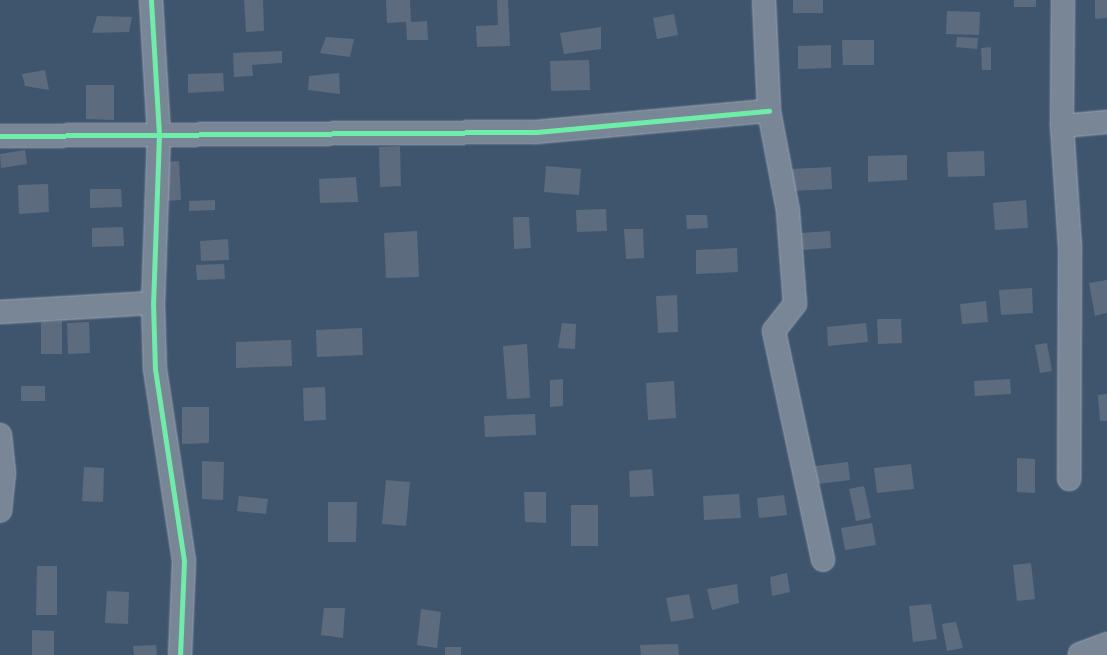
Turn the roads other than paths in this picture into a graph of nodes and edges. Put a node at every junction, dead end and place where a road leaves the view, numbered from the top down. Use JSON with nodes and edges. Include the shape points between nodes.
{"nodes":[{"id":1,"x":151,"y":0,"type":"edge"},
{"id":2,"x":764,"y":0,"type":"edge"},
{"id":3,"x":1062,"y":0,"type":"edge"},
{"id":4,"x":770,"y":111,"type":"junction"},
{"id":5,"x":1107,"y":122,"type":"edge"},
{"id":6,"x":1062,"y":126,"type":"junction"},
{"id":7,"x":159,"y":134,"type":"junction"},
{"id":8,"x":0,"y":136,"type":"edge"},
{"id":9,"x":153,"y":302,"type":"junction"},
{"id":10,"x":0,"y":312,"type":"edge"},
{"id":11,"x":0,"y":435,"type":"edge"},
{"id":12,"x":1069,"y":479,"type":"dead end"},
{"id":13,"x":0,"y":511,"type":"edge"},
{"id":14,"x":823,"y":560,"type":"dead end"},
{"id":15,"x":1107,"y":644,"type":"edge"},
{"id":16,"x":1080,"y":654,"type":"dead end"},
{"id":17,"x":180,"y":655,"type":"edge"}],
"edges":[{"from":1,"to":7,"type":"street"},
{"from":2,"to":4,"type":"street"},
{"from":3,"to":6,"type":"street"},
{"from":4,"to":7,"type":"street","via":[[536,132]]},
{"from":4,"to":14,"type":"street","via":[[788,211],[795,304],[774,331]]},
{"from":5,"to":6,"type":"street"},
{"from":6,"to":12,"type":"street","via":[[1070,248]]},
{"from":7,"to":8,"type":"street"},
{"from":7,"to":9,"type":"street"},
{"from":9,"to":10,"type":"street"},
{"from":9,"to":17,"type":"street","via":[[155,369],[184,561]]},
{"from":11,"to":13,"type":"street","via":[[4,473]]},
{"from":15,"to":16,"type":"street"}]}
